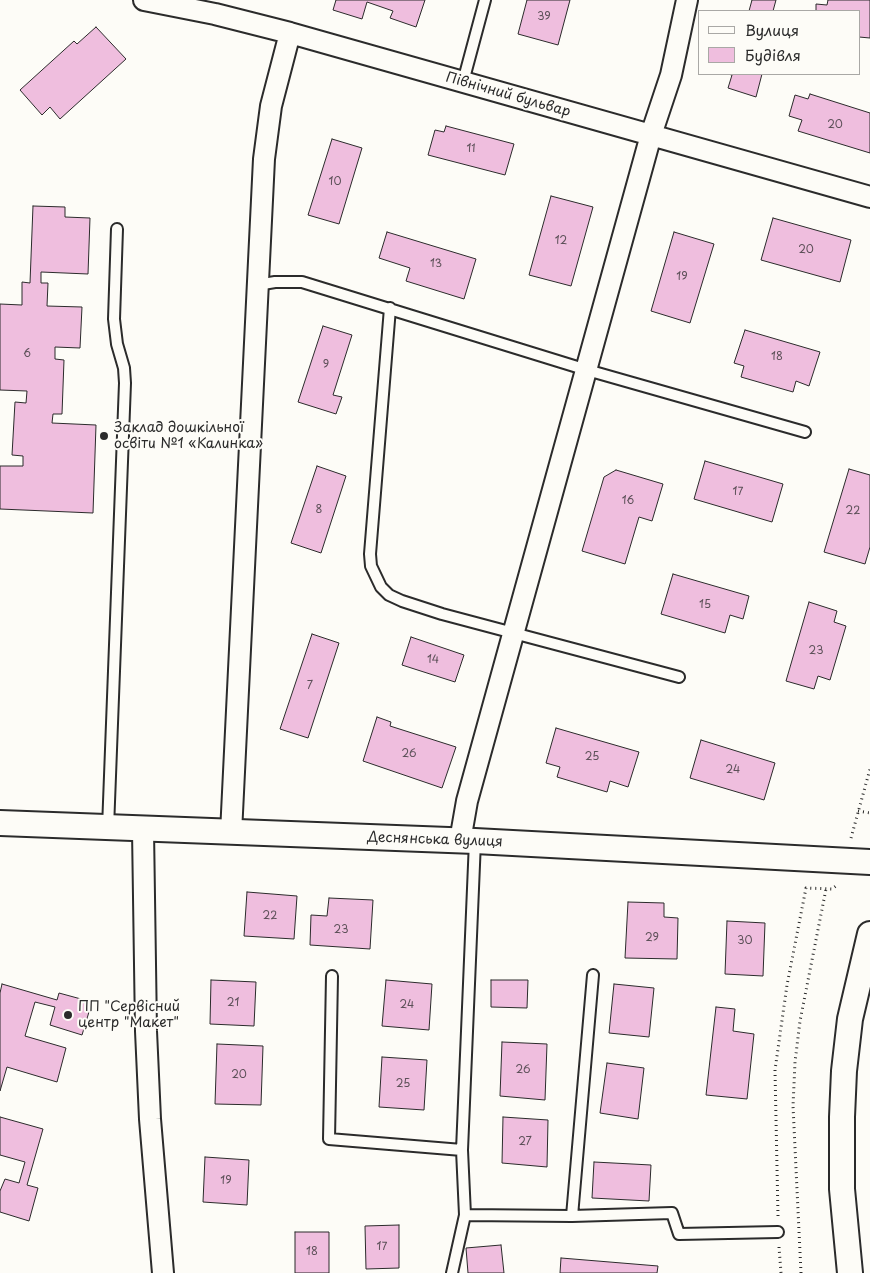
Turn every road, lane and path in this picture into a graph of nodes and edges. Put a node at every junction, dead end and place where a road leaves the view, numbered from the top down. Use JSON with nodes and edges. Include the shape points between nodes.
{"nodes":[{"id":1,"x":144,"y":0,"type":"edge"},
{"id":2,"x":485,"y":0,"type":"edge"},
{"id":3,"x":687,"y":0,"type":"edge"},
{"id":4,"x":290,"y":33,"type":"junction"},
{"id":5,"x":463,"y":82,"type":"junction"},
{"id":6,"x":651,"y":135,"type":"junction"},
{"id":7,"x":870,"y":197,"type":"edge"},
{"id":8,"x":117,"y":229,"type":"dead end"},
{"id":9,"x":257,"y":285,"type":"junction"},
{"id":10,"x":390,"y":308,"type":"junction"},
{"id":11,"x":587,"y":370,"type":"junction"},
{"id":12,"x":805,"y":432,"type":"dead end"},
{"id":13,"x":515,"y":633,"type":"junction"},
{"id":14,"x":679,"y":677,"type":"dead end"},
{"id":15,"x":858,"y":811,"type":"dead end"},
{"id":16,"x":870,"y":813,"type":"edge"},
{"id":17,"x":0,"y":824,"type":"edge"},
{"id":18,"x":108,"y":828,"type":"junction"},
{"id":19,"x":143,"y":830,"type":"junction"},
{"id":20,"x":231,"y":833,"type":"junction"},
{"id":21,"x":468,"y":841,"type":"junction"},
{"id":22,"x":870,"y":862,"type":"edge"},
{"id":23,"x":806,"y":888,"type":"dead end"},
{"id":24,"x":826,"y":889,"type":"dead end"},
{"id":25,"x":870,"y":934,"type":"edge"},
{"id":26,"x":593,"y":974,"type":"dead end"},
{"id":27,"x":332,"y":976,"type":"dead end"},
{"id":28,"x":462,"y":1150,"type":"junction"},
{"id":29,"x":465,"y":1215,"type":"junction"},
{"id":30,"x":572,"y":1216,"type":"junction"},
{"id":31,"x":778,"y":1232,"type":"junction"},
{"id":32,"x":163,"y":1273,"type":"edge"},
{"id":33,"x":452,"y":1273,"type":"edge"},
{"id":34,"x":781,"y":1273,"type":"edge"},
{"id":35,"x":801,"y":1273,"type":"edge"},
{"id":36,"x":850,"y":1273,"type":"edge"}],
"edges":[{"from":1,"to":4,"type":"street","name":"Північний бульвар"},
{"from":2,"to":5,"type":"lane"},
{"from":3,"to":6,"type":"street","via":[[671,75]]},
{"from":4,"to":5,"type":"street","name":"Північний бульвар"},
{"from":4,"to":9,"type":"street","via":[[267,132]]},
{"from":5,"to":6,"type":"street","name":"Північний бульвар"},
{"from":6,"to":7,"type":"street","name":"Північний бульвар"},
{"from":6,"to":11,"type":"street"},
{"from":8,"to":18,"type":"lane","via":[[114,319],[125,383]]},
{"from":9,"to":10,"type":"lane","via":[[302,282]]},
{"from":9,"to":20,"type":"street"},
{"from":10,"to":11,"type":"lane"},
{"from":10,"to":13,"type":"lane","via":[[371,566],[381,587],[389,595]]},
{"from":11,"to":12,"type":"lane"},
{"from":11,"to":13,"type":"street"},
{"from":13,"to":14,"type":"lane"},
{"from":13,"to":21,"type":"street","via":[[467,801]]},
{"from":15,"to":16,"type":"path"},
{"from":17,"to":18,"type":"street","name":"Деснянська вулиця"},
{"from":18,"to":19,"type":"street","name":"Деснянська вулиця"},
{"from":19,"to":20,"type":"street","name":"Деснянська вулиця"},
{"from":19,"to":32,"type":"street","via":[[147,1041]]},
{"from":20,"to":21,"type":"street","name":"Деснянська вулиця"},
{"from":21,"to":22,"type":"street","name":"Деснянська вулиця"},
{"from":21,"to":28,"type":"lane"},
{"from":23,"to":31,"type":"path","via":[[775,1070]]},
{"from":24,"to":35,"type":"path","via":[[795,1062],[793,1106]]},
{"from":25,"to":36,"type":"street","via":[[851,1012],[844,1071],[842,1189]]},
{"from":26,"to":30,"type":"lane"},
{"from":27,"to":28,"type":"lane","via":[[330,1139]]},
{"from":28,"to":29,"type":"lane"},
{"from":29,"to":30,"type":"lane"},
{"from":29,"to":33,"type":"lane"},
{"from":30,"to":31,"type":"lane","via":[[672,1213],[680,1234]]},
{"from":31,"to":34,"type":"path"}]}
